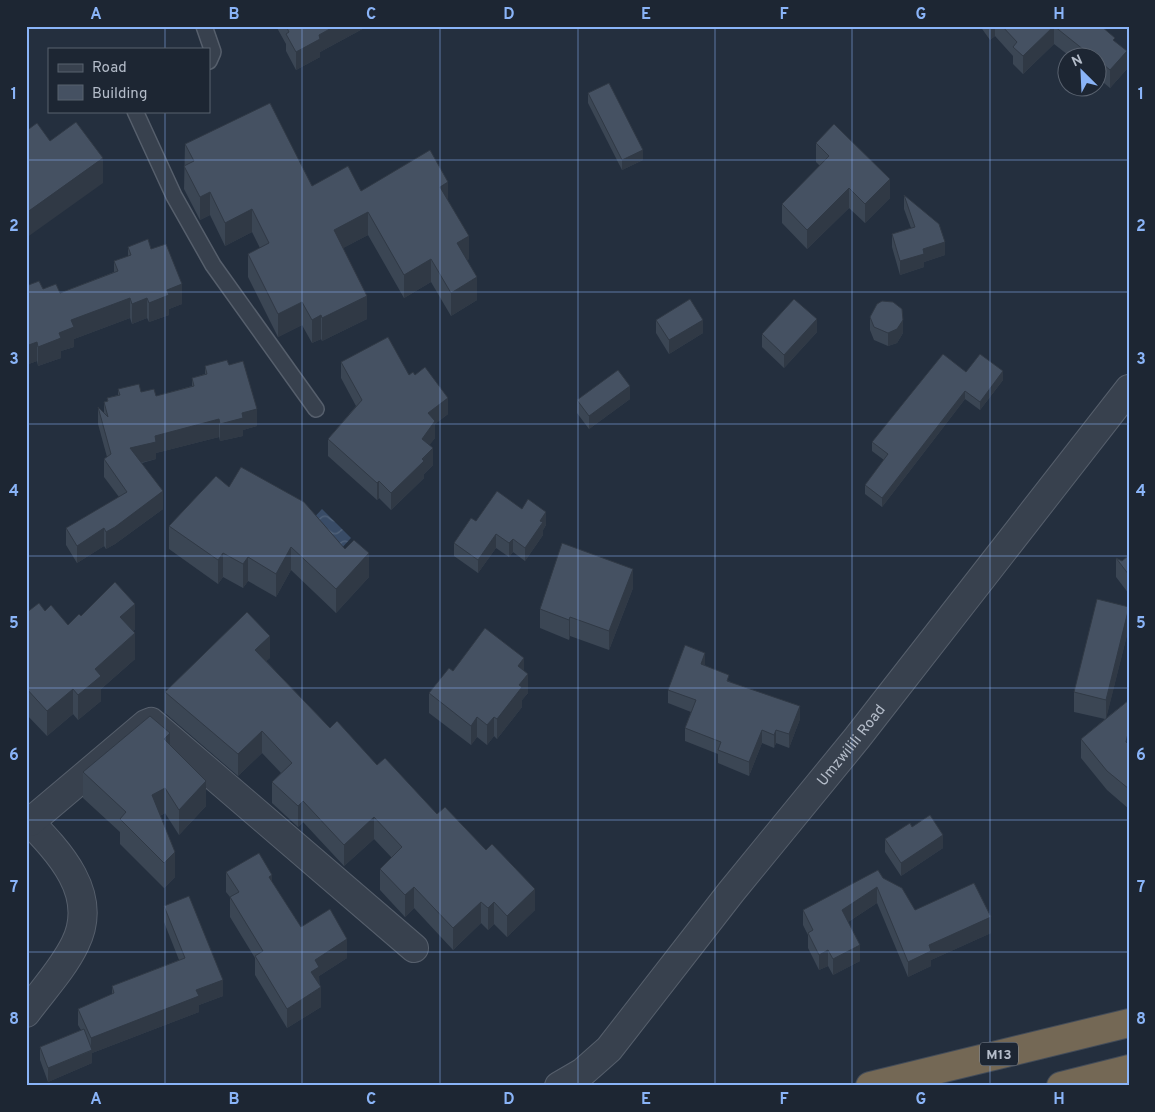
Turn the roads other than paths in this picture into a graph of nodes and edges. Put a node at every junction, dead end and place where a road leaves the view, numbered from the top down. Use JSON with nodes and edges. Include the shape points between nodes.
{"nodes":[{"id":1,"x":204,"y":26,"type":"edge"},
{"id":2,"x":210,"y":59,"type":"edge"},
{"id":3,"x":135,"y":112,"type":"edge"},
{"id":4,"x":1129,"y":389,"type":"edge"},
{"id":5,"x":316,"y":409,"type":"dead end"},
{"id":6,"x":28,"y":820,"type":"edge"},
{"id":7,"x":414,"y":948,"type":"dead end"},
{"id":8,"x":26,"y":1013,"type":"edge"},
{"id":9,"x":1129,"y":1023,"type":"edge"},
{"id":10,"x":1129,"y":1069,"type":"edge"},
{"id":11,"x":560,"y":1086,"type":"edge"},
{"id":12,"x":870,"y":1086,"type":"edge"},
{"id":13,"x":1061,"y":1086,"type":"edge"}],
"edges":[{"from":1,"to":2,"type":"lane","via":[[213,52]]},
{"from":3,"to":5,"type":"lane","via":[[174,196],[213,265]]},
{"from":4,"to":11,"type":"street","name":"Umzwilili Road","via":[[858,738],[731,892],[609,1049],[583,1072]]},
{"from":6,"to":7,"type":"street","via":[[151,722]]},
{"from":6,"to":8,"type":"street","via":[[71,872],[81,891],[83,908],[75,944]]},
{"from":9,"to":12,"type":"highway","number":"M13"},
{"from":10,"to":13,"type":"highway"}]}
